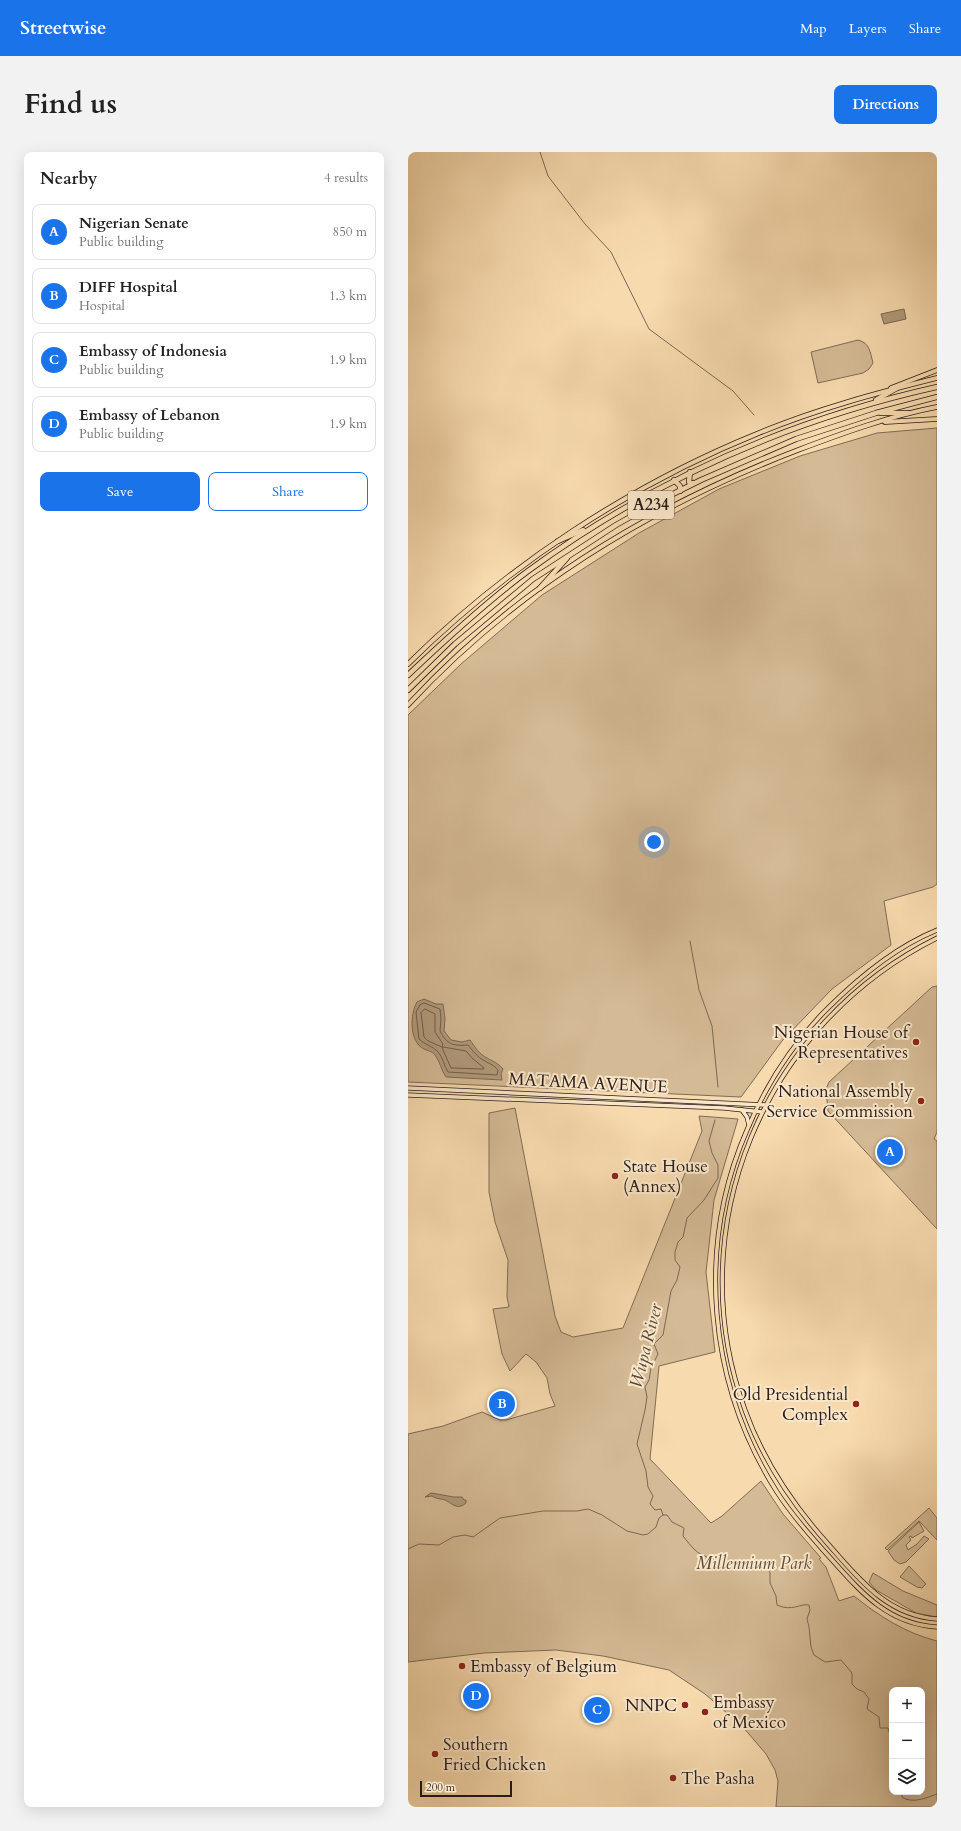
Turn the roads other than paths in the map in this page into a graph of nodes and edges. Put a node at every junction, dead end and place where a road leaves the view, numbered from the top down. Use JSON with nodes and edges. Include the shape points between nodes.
{"nodes":[{"id":1,"x":937,"y":370,"type":"edge"},
{"id":2,"x":937,"y":378,"type":"edge"},
{"id":3,"x":897,"y":388,"type":"junction"},
{"id":4,"x":937,"y":388,"type":"edge"},
{"id":5,"x":887,"y":390,"type":"junction"},
{"id":6,"x":937,"y":397,"type":"edge"},
{"id":7,"x":868,"y":404,"type":"junction"},
{"id":8,"x":937,"y":407,"type":"edge"},
{"id":9,"x":876,"y":413,"type":"junction"},
{"id":10,"x":908,"y":413,"type":"junction"},
{"id":11,"x":937,"y":419,"type":"edge"},
{"id":12,"x":879,"y":422,"type":"junction"},
{"id":13,"x":690,"y":472,"type":"junction"},
{"id":14,"x":674,"y":480,"type":"junction"},
{"id":15,"x":696,"y":482,"type":"junction"},
{"id":16,"x":680,"y":490,"type":"junction"},
{"id":17,"x":596,"y":525,"type":"junction"},
{"id":18,"x":558,"y":541,"type":"junction"},
{"id":19,"x":571,"y":554,"type":"junction"},
{"id":20,"x":540,"y":588,"type":"junction"},
{"id":21,"x":408,"y":664,"type":"edge"},
{"id":22,"x":408,"y":675,"type":"edge"},
{"id":23,"x":408,"y":690,"type":"edge"},
{"id":24,"x":408,"y":705,"type":"edge"},
{"id":25,"x":937,"y":930,"type":"edge"},
{"id":26,"x":937,"y":938,"type":"edge"},
{"id":27,"x":408,"y":1088,"type":"edge"},
{"id":28,"x":408,"y":1095,"type":"edge"},
{"id":29,"x":567,"y":1096,"type":"junction"},
{"id":30,"x":566,"y":1102,"type":"junction"},
{"id":31,"x":758,"y":1104,"type":"junction"},
{"id":32,"x":766,"y":1104,"type":"junction"},
{"id":33,"x":742,"y":1110,"type":"junction"},
{"id":34,"x":755,"y":1111,"type":"junction"},
{"id":35,"x":762,"y":1112,"type":"junction"},
{"id":36,"x":749,"y":1125,"type":"junction"},
{"id":37,"x":937,"y":1619,"type":"edge"},
{"id":38,"x":937,"y":1627,"type":"edge"}],
"edges":[{"from":1,"to":5,"type":"highway"},
{"from":2,"to":3,"type":"highway"},
{"from":3,"to":5,"type":"highway"},
{"from":3,"to":7,"type":"highway"},
{"from":4,"to":7,"type":"highway","number":"A234"},
{"from":5,"to":18,"type":"highway","via":[[758,433],[637,493]]},
{"from":6,"to":9,"type":"highway","number":"A234"},
{"from":7,"to":13,"type":"highway","number":"A234","via":[[777,434]]},
{"from":8,"to":10,"type":"highway"},
{"from":9,"to":10,"type":"highway"},
{"from":9,"to":15,"type":"highway","number":"A234","via":[[762,452]]},
{"from":10,"to":12,"type":"highway"},
{"from":11,"to":12,"type":"highway"},
{"from":12,"to":20,"type":"highway","via":[[820,442],[715,484],[614,538]]},
{"from":13,"to":14,"type":"highway","number":"A234"},
{"from":13,"to":15,"type":"highway","via":[[688,482]]},
{"from":14,"to":16,"type":"highway","via":[[680,486]]},
{"from":14,"to":17,"type":"highway","number":"A234"},
{"from":15,"to":16,"type":"highway","number":"A234"},
{"from":16,"to":19,"type":"highway","number":"A234","via":[[616,525]]},
{"from":17,"to":18,"type":"highway"},
{"from":17,"to":22,"type":"highway","number":"A234","via":[[504,590]]},
{"from":18,"to":21,"type":"highway","via":[[487,593]]},
{"from":19,"to":20,"type":"highway"},
{"from":19,"to":23,"type":"highway","number":"A234","via":[[510,597],[455,644]]},
{"from":20,"to":24,"type":"highway","via":[[481,636]]},
{"from":25,"to":31,"type":"main road","via":[[888,958],[836,1000],[789,1052]]},
{"from":26,"to":32,"type":"main road","via":[[877,976],[840,1006],[795,1057]]},
{"from":27,"to":29,"type":"main road","name":"MATAMA AVENUE"},
{"from":28,"to":30,"type":"main road","name":"MATAMA AVENUE"},
{"from":29,"to":30,"type":"main road"},
{"from":29,"to":31,"type":"main road","name":"MATAMA AVENUE"},
{"from":30,"to":33,"type":"main road","name":"MATAMA AVENUE"},
{"from":31,"to":32,"type":"main road","name":"MATAMA AVENUE"},
{"from":31,"to":34,"type":"main road"},
{"from":32,"to":35,"type":"main road"},
{"from":33,"to":34,"type":"main road","name":"MATAMA AVENUE"},
{"from":33,"to":36,"type":"main road"},
{"from":34,"to":35,"type":"main road","name":"MATAMA AVENUE"},
{"from":34,"to":36,"type":"main road"},
{"from":35,"to":37,"type":"main road","via":[[748,1142],[738,1173],[729,1212],[724,1253],[725,1325],[731,1360],[743,1403],[762,1448],[793,1501],[861,1581],[880,1598],[898,1609]]},
{"from":36,"to":38,"type":"main road","via":[[730,1172],[718,1235],[716,1269],[719,1340],[728,1383],[740,1417],[757,1457],[782,1498],[805,1530],[859,1591],[877,1606],[898,1617],[916,1624]]}]}
